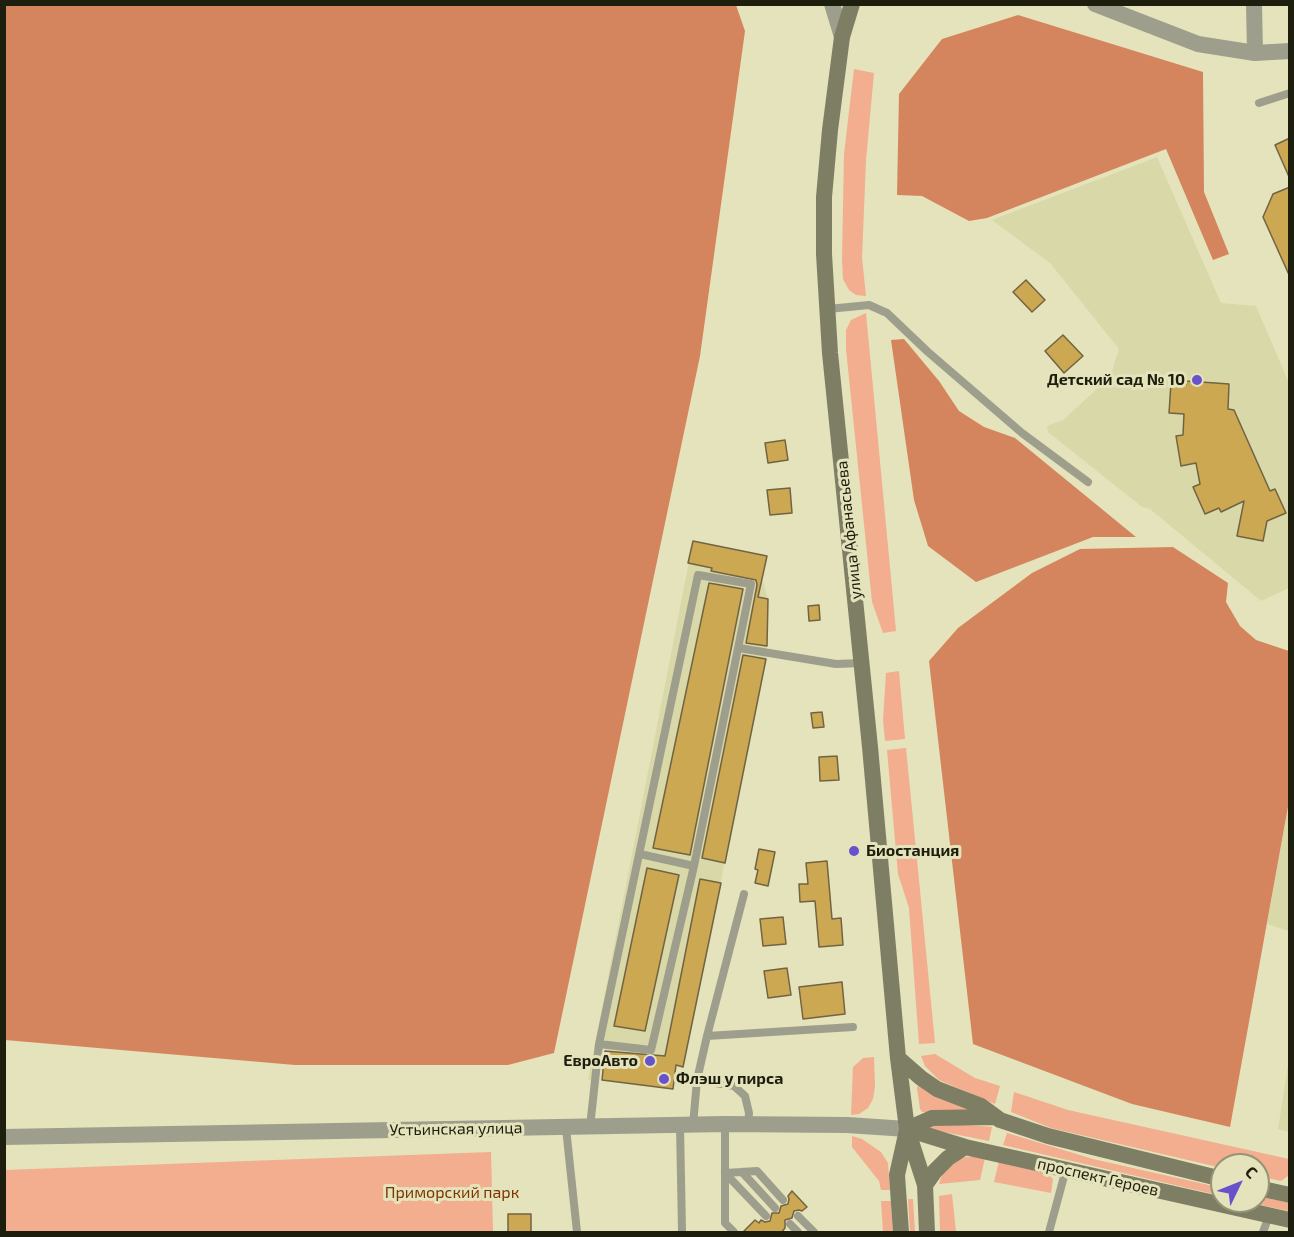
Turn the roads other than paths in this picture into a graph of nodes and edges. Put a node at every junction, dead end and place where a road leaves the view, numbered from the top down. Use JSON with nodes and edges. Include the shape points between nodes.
{"nodes":[{"id":1,"x":832,"y":4,"type":"edge"},
{"id":2,"x":852,"y":4,"type":"edge"},
{"id":3,"x":1095,"y":4,"type":"edge"},
{"id":4,"x":1254,"y":4,"type":"edge"},
{"id":5,"x":842,"y":37,"type":"junction"},
{"id":6,"x":1290,"y":51,"type":"edge"},
{"id":7,"x":1255,"y":52,"type":"junction"},
{"id":8,"x":1290,"y":93,"type":"edge"},
{"id":9,"x":1259,"y":103,"type":"dead end"},
{"id":10,"x":828,"y":309,"type":"junction"},
{"id":11,"x":1088,"y":482,"type":"dead end"},
{"id":12,"x":739,"y":648,"type":"junction"},
{"id":13,"x":862,"y":663,"type":"junction"},
{"id":14,"x":640,"y":854,"type":"junction"},
{"id":15,"x":694,"y":866,"type":"junction"},
{"id":16,"x":744,"y":894,"type":"dead end"},
{"id":17,"x":853,"y":1027,"type":"dead end"},
{"id":18,"x":707,"y":1036,"type":"junction"},
{"id":19,"x":599,"y":1044,"type":"junction"},
{"id":20,"x":898,"y":1058,"type":"junction"},
{"id":21,"x":697,"y":1080,"type":"junction"},
{"id":22,"x":994,"y":1117,"type":"junction"},
{"id":23,"x":725,"y":1124,"type":"junction"},
{"id":24,"x":686,"y":1125,"type":"junction"},
{"id":25,"x":748,"y":1125,"type":"junction"},
{"id":26,"x":590,"y":1127,"type":"junction"},
{"id":27,"x":566,"y":1128,"type":"junction"},
{"id":28,"x":907,"y":1129,"type":"junction"},
{"id":29,"x":4,"y":1137,"type":"edge"},
{"id":30,"x":965,"y":1147,"type":"junction"},
{"id":31,"x":1066,"y":1169,"type":"junction"},
{"id":32,"x":742,"y":1172,"type":"junction"},
{"id":33,"x":725,"y":1173,"type":"junction"},
{"id":34,"x":1210,"y":1176,"type":"edge"},
{"id":35,"x":925,"y":1185,"type":"junction"},
{"id":36,"x":1270,"y":1191,"type":"edge"},
{"id":37,"x":1290,"y":1195,"type":"edge"},
{"id":38,"x":783,"y":1200,"type":"dead end"},
{"id":39,"x":775,"y":1208,"type":"dead end"},
{"id":40,"x":766,"y":1216,"type":"dead end"},
{"id":41,"x":798,"y":1216,"type":"dead end"},
{"id":42,"x":1269,"y":1216,"type":"junction"},
{"id":43,"x":1290,"y":1220,"type":"edge"},
{"id":44,"x":790,"y":1224,"type":"dead end"},
{"id":45,"x":577,"y":1233,"type":"edge"},
{"id":46,"x":682,"y":1233,"type":"edge"},
{"id":47,"x":734,"y":1233,"type":"edge"},
{"id":48,"x":798,"y":1233,"type":"edge"},
{"id":49,"x":814,"y":1233,"type":"edge"},
{"id":50,"x":901,"y":1233,"type":"edge"},
{"id":51,"x":927,"y":1233,"type":"edge"},
{"id":52,"x":1049,"y":1233,"type":"edge"},
{"id":53,"x":1263,"y":1233,"type":"edge"}],
"edges":[{"from":1,"to":5,"type":"street"},
{"from":2,"to":5,"type":"main road","name":"улица Афанасьева"},
{"from":3,"to":7,"type":"street","via":[[1198,44]]},
{"from":4,"to":7,"type":"street"},
{"from":5,"to":10,"type":"main road","name":"улица Афанасьева","via":[[824,197]]},
{"from":6,"to":7,"type":"street"},
{"from":8,"to":9,"type":"lane"},
{"from":10,"to":11,"type":"lane","via":[[869,305],[888,313],[1022,433]]},
{"from":10,"to":13,"type":"main road","name":"улица Афанасьева"},
{"from":12,"to":13,"type":"lane","via":[[836,664]]},
{"from":12,"to":14,"type":"lane","via":[[751,584],[698,575]]},
{"from":12,"to":15,"type":"lane"},
{"from":13,"to":20,"type":"main road","name":"улица Афанасьева"},
{"from":14,"to":15,"type":"lane"},
{"from":14,"to":19,"type":"lane"},
{"from":15,"to":19,"type":"lane","via":[[651,1050]]},
{"from":16,"to":18,"type":"lane"},
{"from":17,"to":18,"type":"lane"},
{"from":18,"to":21,"type":"lane"},
{"from":19,"to":26,"type":"lane"},
{"from":20,"to":22,"type":"main road","via":[[937,1089],[981,1106]]},
{"from":20,"to":28,"type":"main road","name":"улица Афанасьева"},
{"from":21,"to":24,"type":"lane"},
{"from":21,"to":25,"type":"lane","via":[[734,1086],[745,1096]]},
{"from":22,"to":28,"type":"main road","via":[[932,1118]]},
{"from":22,"to":34,"type":"main road","name":"проспект Героев","via":[[1048,1136]]},
{"from":23,"to":24,"type":"street","name":"Устьинская улица"},
{"from":23,"to":25,"type":"street","name":"Устьинская улица"},
{"from":23,"to":33,"type":"lane"},
{"from":24,"to":26,"type":"street","name":"Устьинская улица"},
{"from":24,"to":46,"type":"lane"},
{"from":25,"to":28,"type":"street","name":"Устьинская улица"},
{"from":26,"to":27,"type":"street","name":"Устьинская улица"},
{"from":27,"to":29,"type":"street","name":"Устьинская улица"},
{"from":27,"to":45,"type":"lane"},
{"from":28,"to":30,"type":"main road","name":"проспект Героев"},
{"from":28,"to":35,"type":"main road"},
{"from":28,"to":50,"type":"main road","via":[[897,1175]]},
{"from":30,"to":31,"type":"main road","name":"проспект Героев"},
{"from":30,"to":35,"type":"main road","via":[[948,1158]]},
{"from":31,"to":42,"type":"main road","name":"проспект Героев"},
{"from":31,"to":52,"type":"lane"},
{"from":32,"to":33,"type":"lane"},
{"from":32,"to":38,"type":"lane","via":[[757,1171]]},
{"from":32,"to":39,"type":"lane"},
{"from":33,"to":40,"type":"lane"},
{"from":33,"to":47,"type":"lane","via":[[725,1223]]},
{"from":35,"to":51,"type":"main road"},
{"from":36,"to":37,"type":"main road"},
{"from":41,"to":49,"type":"lane"},
{"from":42,"to":43,"type":"main road","name":"проспект Героев"},
{"from":42,"to":53,"type":"lane"},
{"from":44,"to":48,"type":"lane"}]}
